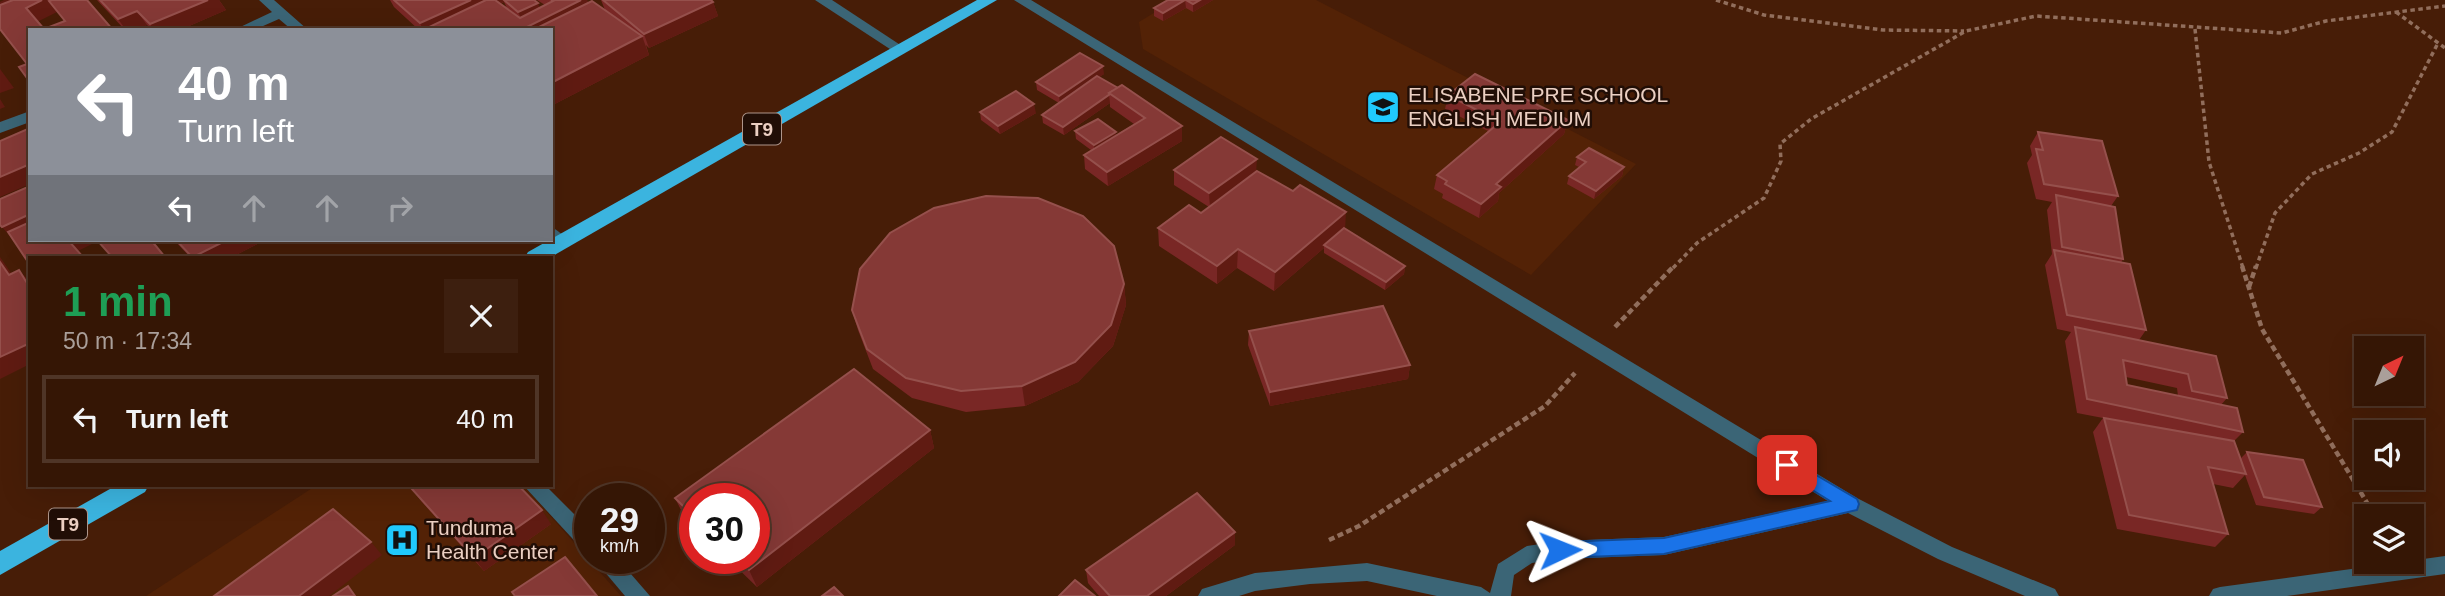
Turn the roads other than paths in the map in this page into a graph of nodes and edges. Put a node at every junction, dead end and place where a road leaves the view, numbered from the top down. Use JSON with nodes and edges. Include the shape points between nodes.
{"nodes":[{"id":1,"x":266,"y":0,"type":"edge"},
{"id":2,"x":822,"y":0,"type":"edge"},
{"id":3,"x":989,"y":0,"type":"edge"},
{"id":4,"x":1021,"y":0,"type":"edge"},
{"id":5,"x":281,"y":13,"type":"junction"},
{"id":6,"x":246,"y":28,"type":"edge"},
{"id":7,"x":299,"y":28,"type":"edge"},
{"id":8,"x":901,"y":50,"type":"junction"},
{"id":9,"x":28,"y":117,"type":"edge"},
{"id":10,"x":0,"y":128,"type":"edge"},
{"id":11,"x":557,"y":237,"type":"edge"},
{"id":12,"x":552,"y":242,"type":"edge"},
{"id":13,"x":536,"y":256,"type":"edge"},
{"id":14,"x":134,"y":487,"type":"edge"},
{"id":15,"x":535,"y":487,"type":"edge"},
{"id":16,"x":1850,"y":504,"type":"junction"},
{"id":17,"x":574,"y":527,"type":"edge"},
{"id":18,"x":0,"y":564,"type":"edge"},
{"id":19,"x":2445,"y":565,"type":"edge"},
{"id":20,"x":618,"y":574,"type":"edge"},
{"id":21,"x":1475,"y":595,"type":"edge"},
{"id":22,"x":639,"y":596,"type":"edge"},
{"id":23,"x":1209,"y":596,"type":"edge"},
{"id":24,"x":1500,"y":596,"type":"edge"},
{"id":25,"x":2049,"y":596,"type":"edge"},
{"id":26,"x":2220,"y":596,"type":"edge"}],
"edges":[{"from":1,"to":5,"type":"street"},
{"from":2,"to":8,"type":"street"},
{"from":3,"to":8,"type":"highway","number":"T9"},
{"from":4,"to":16,"type":"street"},
{"from":5,"to":6,"type":"street"},
{"from":5,"to":7,"type":"street"},
{"from":8,"to":11,"type":"highway","number":"T9"},
{"from":9,"to":10,"type":"street"},
{"from":12,"to":13,"type":"highway","number":"T9"},
{"from":14,"to":18,"type":"highway","number":"T9"},
{"from":15,"to":17,"type":"street"},
{"from":16,"to":24,"type":"street","via":[[1664,546],[1527,555],[1505,570]]},
{"from":16,"to":25,"type":"street","via":[[1945,553]]},
{"from":19,"to":26,"type":"street"},
{"from":20,"to":22,"type":"street"},
{"from":21,"to":23,"type":"street","via":[[1367,572],[1255,582]]}]}
